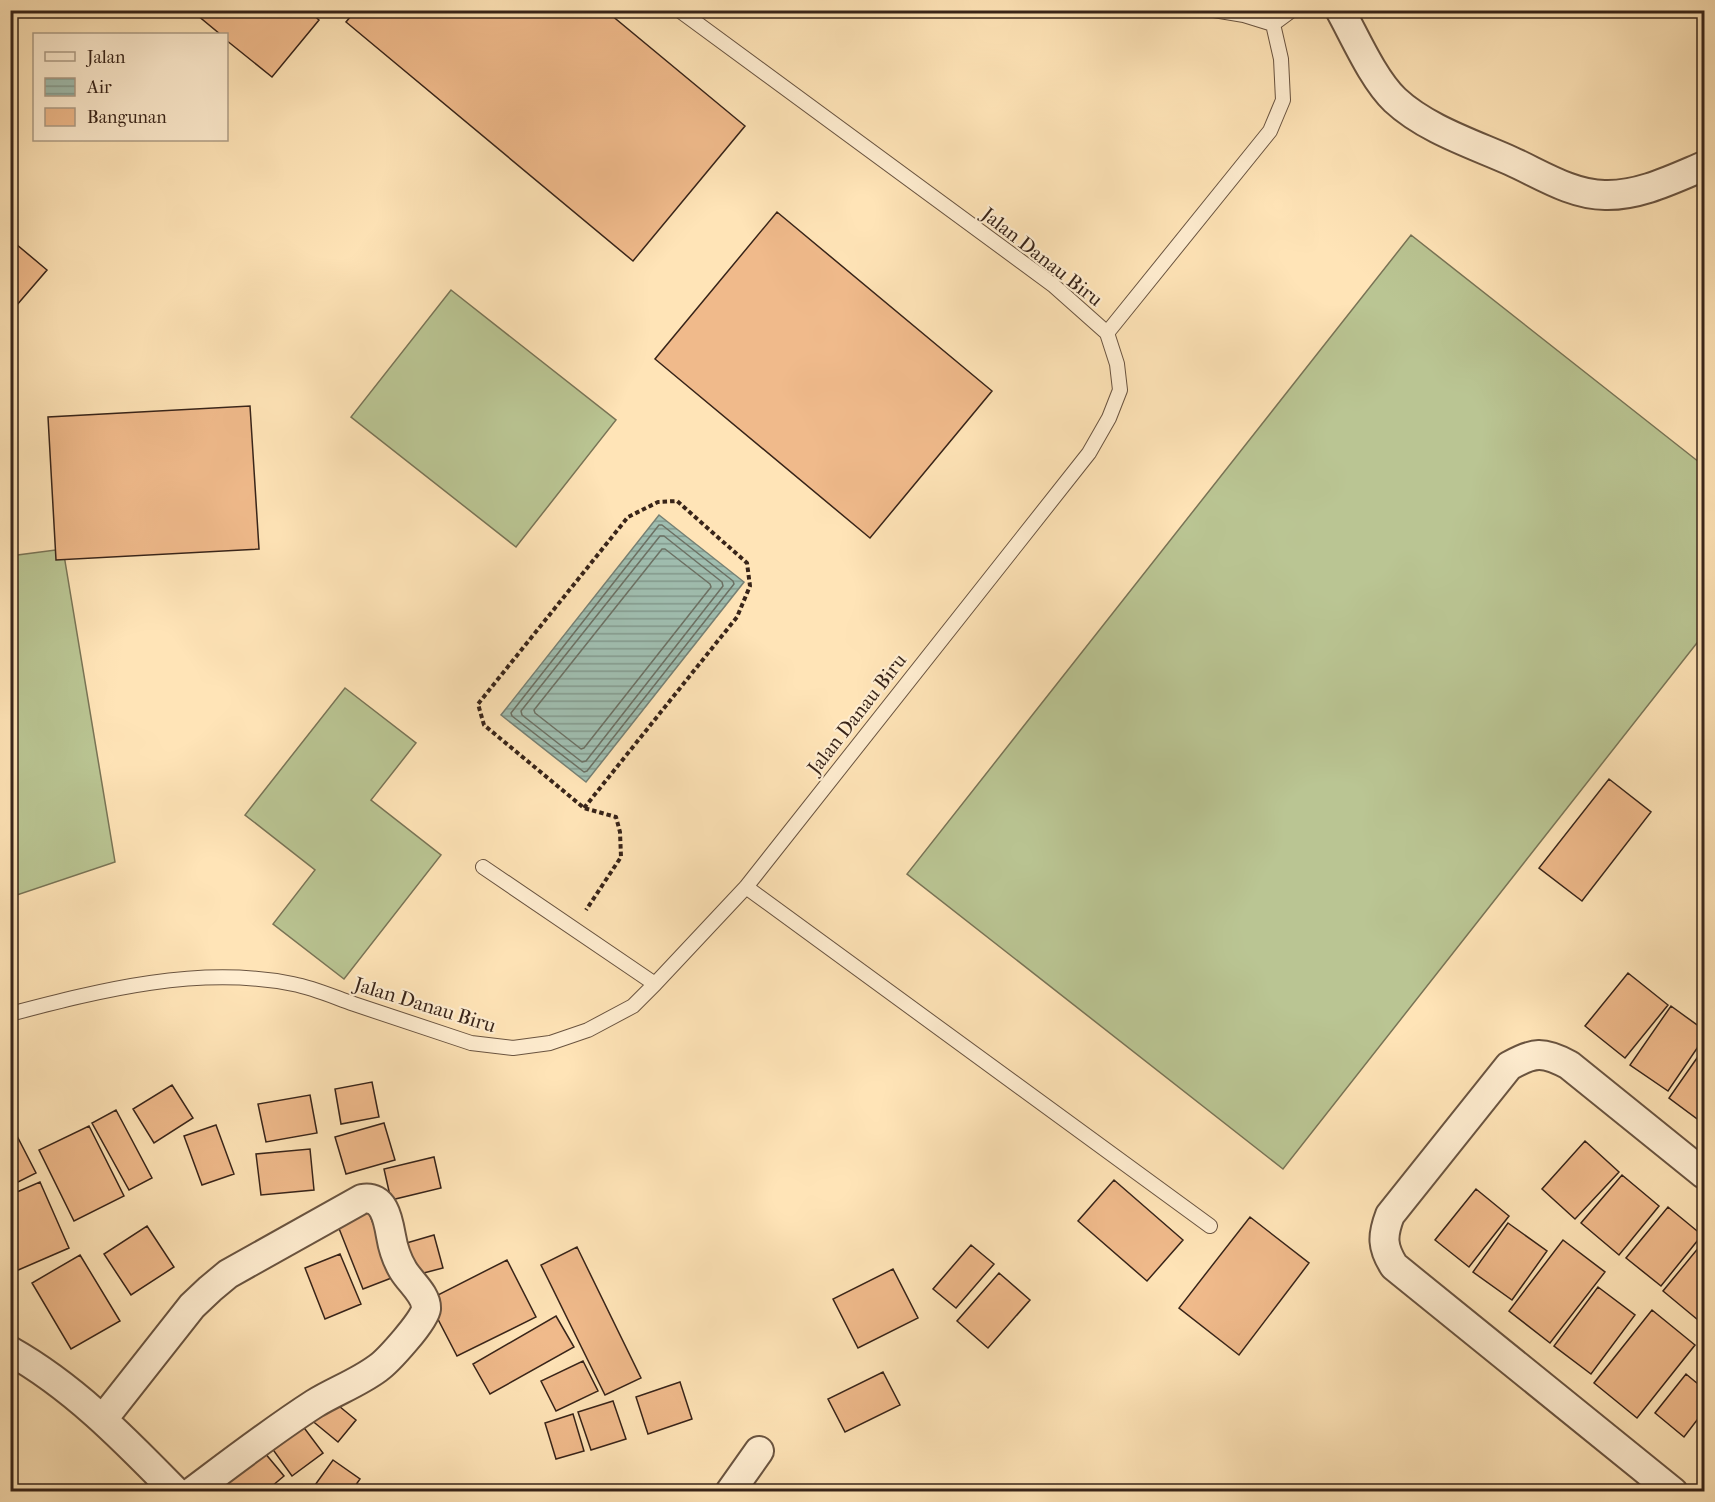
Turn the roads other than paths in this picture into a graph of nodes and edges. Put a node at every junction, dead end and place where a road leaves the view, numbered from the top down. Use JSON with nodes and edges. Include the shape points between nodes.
{"nodes":[{"id":1,"x":680,"y":10,"type":"edge"},
{"id":2,"x":1214,"y":10,"type":"edge"},
{"id":3,"x":1292,"y":10,"type":"edge"},
{"id":4,"x":1340,"y":10,"type":"edge"},
{"id":5,"x":1273,"y":24,"type":"junction"},
{"id":6,"x":1704,"y":166,"type":"edge"},
{"id":7,"x":1107,"y":333,"type":"junction"},
{"id":8,"x":483,"y":867,"type":"dead end"},
{"id":9,"x":746,"y":887,"type":"junction"},
{"id":10,"x":656,"y":984,"type":"junction"},
{"id":11,"x":10,"y":1014,"type":"edge"},
{"id":12,"x":1704,"y":1174,"type":"edge"},
{"id":13,"x":1210,"y":1226,"type":"dead end"},
{"id":14,"x":10,"y":1351,"type":"edge"},
{"id":15,"x":103,"y":1419,"type":"junction"},
{"id":16,"x":759,"y":1451,"type":"dead end"},
{"id":17,"x":176,"y":1491,"type":"edge"},
{"id":18,"x":192,"y":1491,"type":"edge"},
{"id":19,"x":730,"y":1491,"type":"edge"},
{"id":20,"x":1673,"y":1491,"type":"edge"}],
"edges":[{"from":1,"to":7,"type":"lane","name":"Jalan Danau Biru","via":[[1053,285]]},
{"from":2,"to":5,"type":"lane"},
{"from":3,"to":5,"type":"lane"},
{"from":4,"to":6,"type":"street","via":[[1371,68],[1394,99],[1449,133],[1574,189],[1604,195],[1634,192]]},
{"from":5,"to":7,"type":"lane","via":[[1281,59],[1283,100],[1270,131]]},
{"from":7,"to":9,"type":"lane","name":"Jalan Danau Biru","via":[[1120,390],[1089,453]]},
{"from":8,"to":10,"type":"lane"},
{"from":9,"to":10,"type":"lane","name":"Jalan Danau Biru"},
{"from":9,"to":13,"type":"lane"},
{"from":10,"to":11,"type":"lane","name":"Jalan Danau Biru","via":[[633,1006],[588,1030],[550,1043],[513,1048],[471,1043],[296,984],[260,978],[170,980]]},
{"from":12,"to":20,"type":"street","via":[[1569,1065],[1540,1053],[1509,1066],[1390,1215],[1384,1230],[1386,1253],[1394,1266]]},
{"from":14,"to":15,"type":"street","via":[[36,1365]]},
{"from":15,"to":17,"type":"street"},
{"from":15,"to":18,"type":"street","via":[[192,1306],[228,1274],[362,1199],[376,1200],[387,1215],[400,1264],[426,1307],[418,1325],[376,1370],[297,1415]]},
{"from":16,"to":19,"type":"street"}]}
